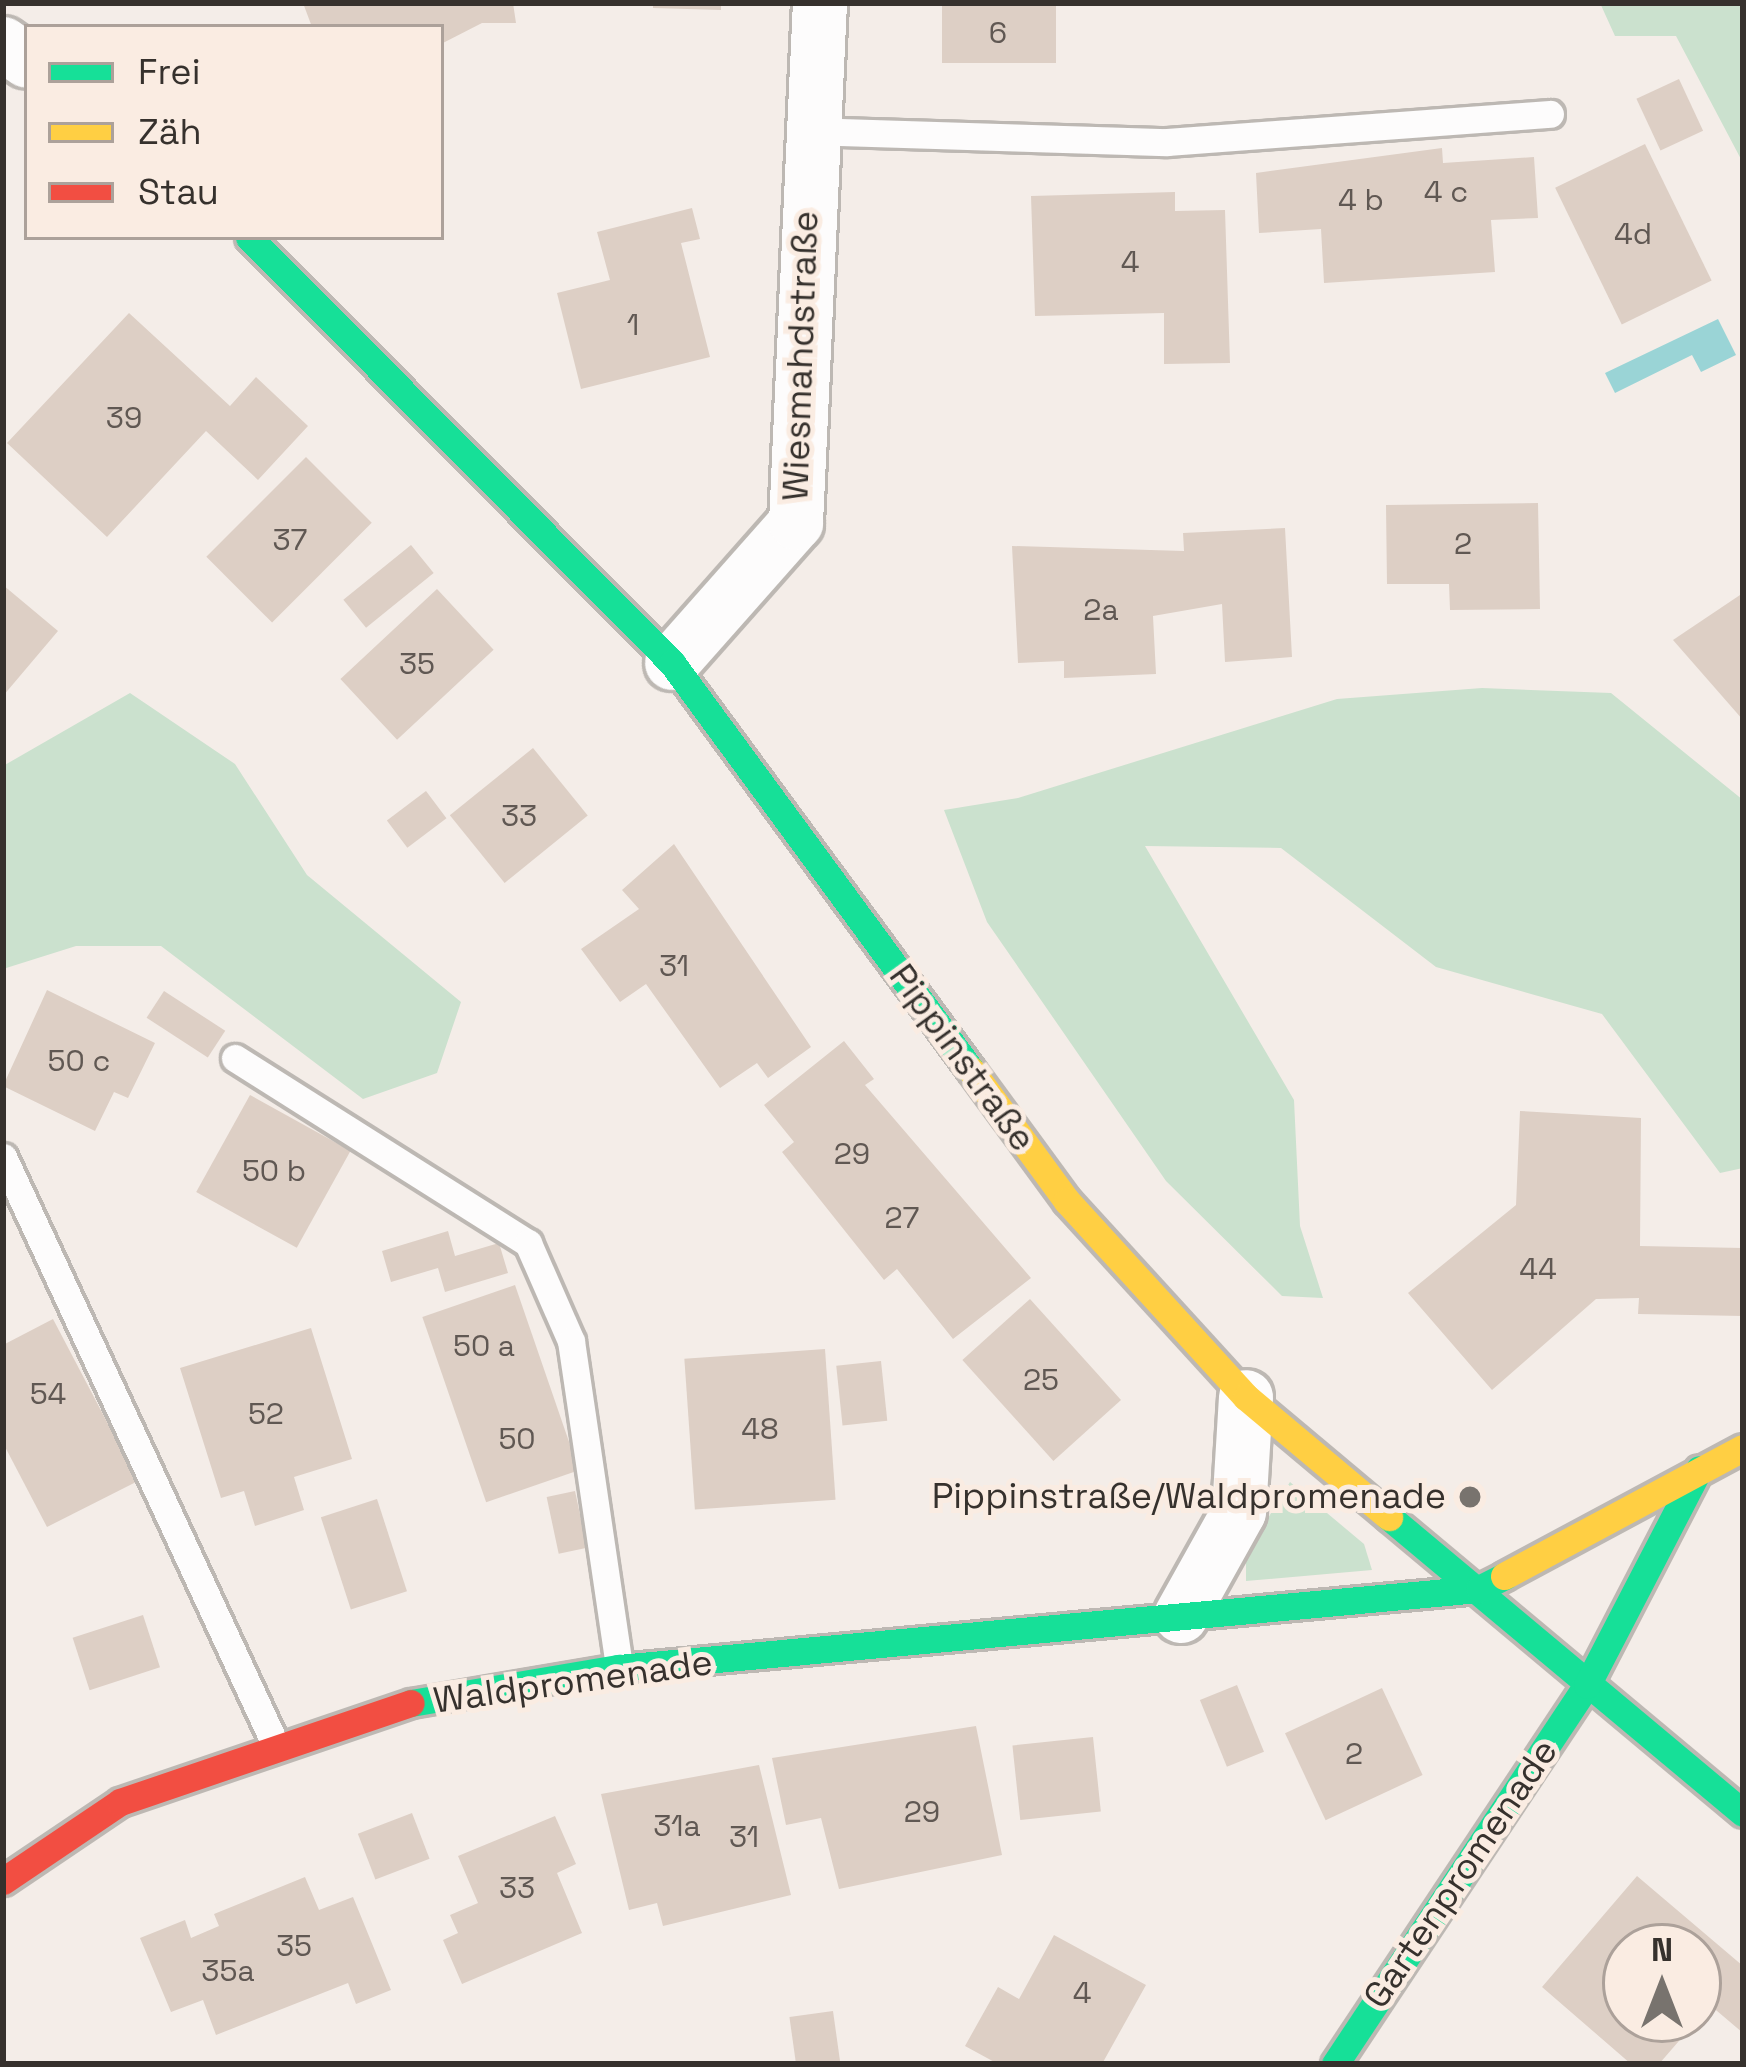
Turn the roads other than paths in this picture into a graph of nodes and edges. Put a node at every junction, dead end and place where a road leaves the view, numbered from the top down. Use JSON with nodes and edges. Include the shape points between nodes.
{"nodes":[{"id":1,"x":820,"y":3,"type":"edge"},
{"id":2,"x":1550,"y":114,"type":"dead end"},
{"id":3,"x":808,"y":131,"type":"junction"},
{"id":4,"x":251,"y":240,"type":"edge"},
{"id":5,"x":672,"y":663,"type":"junction"},
{"id":6,"x":235,"y":1058,"type":"dead end"},
{"id":7,"x":3,"y":1157,"type":"edge"},
{"id":8,"x":1246,"y":1397,"type":"junction"},
{"id":9,"x":1743,"y":1448,"type":"edge"},
{"id":10,"x":1699,"y":1469,"type":"junction"},
{"id":11,"x":1479,"y":1589,"type":"junction"},
{"id":12,"x":1181,"y":1616,"type":"junction"},
{"id":13,"x":619,"y":1668,"type":"junction"},
{"id":14,"x":1587,"y":1685,"type":"junction"},
{"id":15,"x":277,"y":1748,"type":"junction"},
{"id":16,"x":1743,"y":1814,"type":"edge"},
{"id":17,"x":3,"y":1881,"type":"edge"},
{"id":18,"x":1335,"y":2064,"type":"edge"}],
"edges":[{"from":1,"to":3,"type":"street","name":"Wiesmahdstraße"},
{"from":2,"to":3,"type":"lane","via":[[1167,142]]},
{"from":3,"to":5,"type":"street","name":"Wiesmahdstraße","via":[[796,523]]},
{"from":4,"to":5,"type":"street","name":"Pippinstraße"},
{"from":5,"to":8,"type":"street","name":"Pippinstraße","via":[[1067,1201]]},
{"from":6,"to":13,"type":"lane","via":[[528,1243],[571,1341]]},
{"from":7,"to":15,"type":"lane"},
{"from":8,"to":11,"type":"street","name":"Pippinstraße"},
{"from":8,"to":12,"type":"street","via":[[1239,1512]]},
{"from":9,"to":10,"type":"street","name":"Waldpromenade"},
{"from":10,"to":11,"type":"street","name":"Waldpromenade"},
{"from":10,"to":14,"type":"street"},
{"from":11,"to":12,"type":"street","name":"Waldpromenade"},
{"from":11,"to":14,"type":"street","name":"Pippinstraße"},
{"from":12,"to":13,"type":"street","name":"Waldpromenade"},
{"from":13,"to":15,"type":"street","name":"Waldpromenade","via":[[399,1706]]},
{"from":14,"to":16,"type":"street","name":"Pippinstraße"},
{"from":14,"to":18,"type":"street","name":"Gartenpromenade"},
{"from":15,"to":17,"type":"street","name":"Waldpromenade","via":[[120,1802]]}]}
